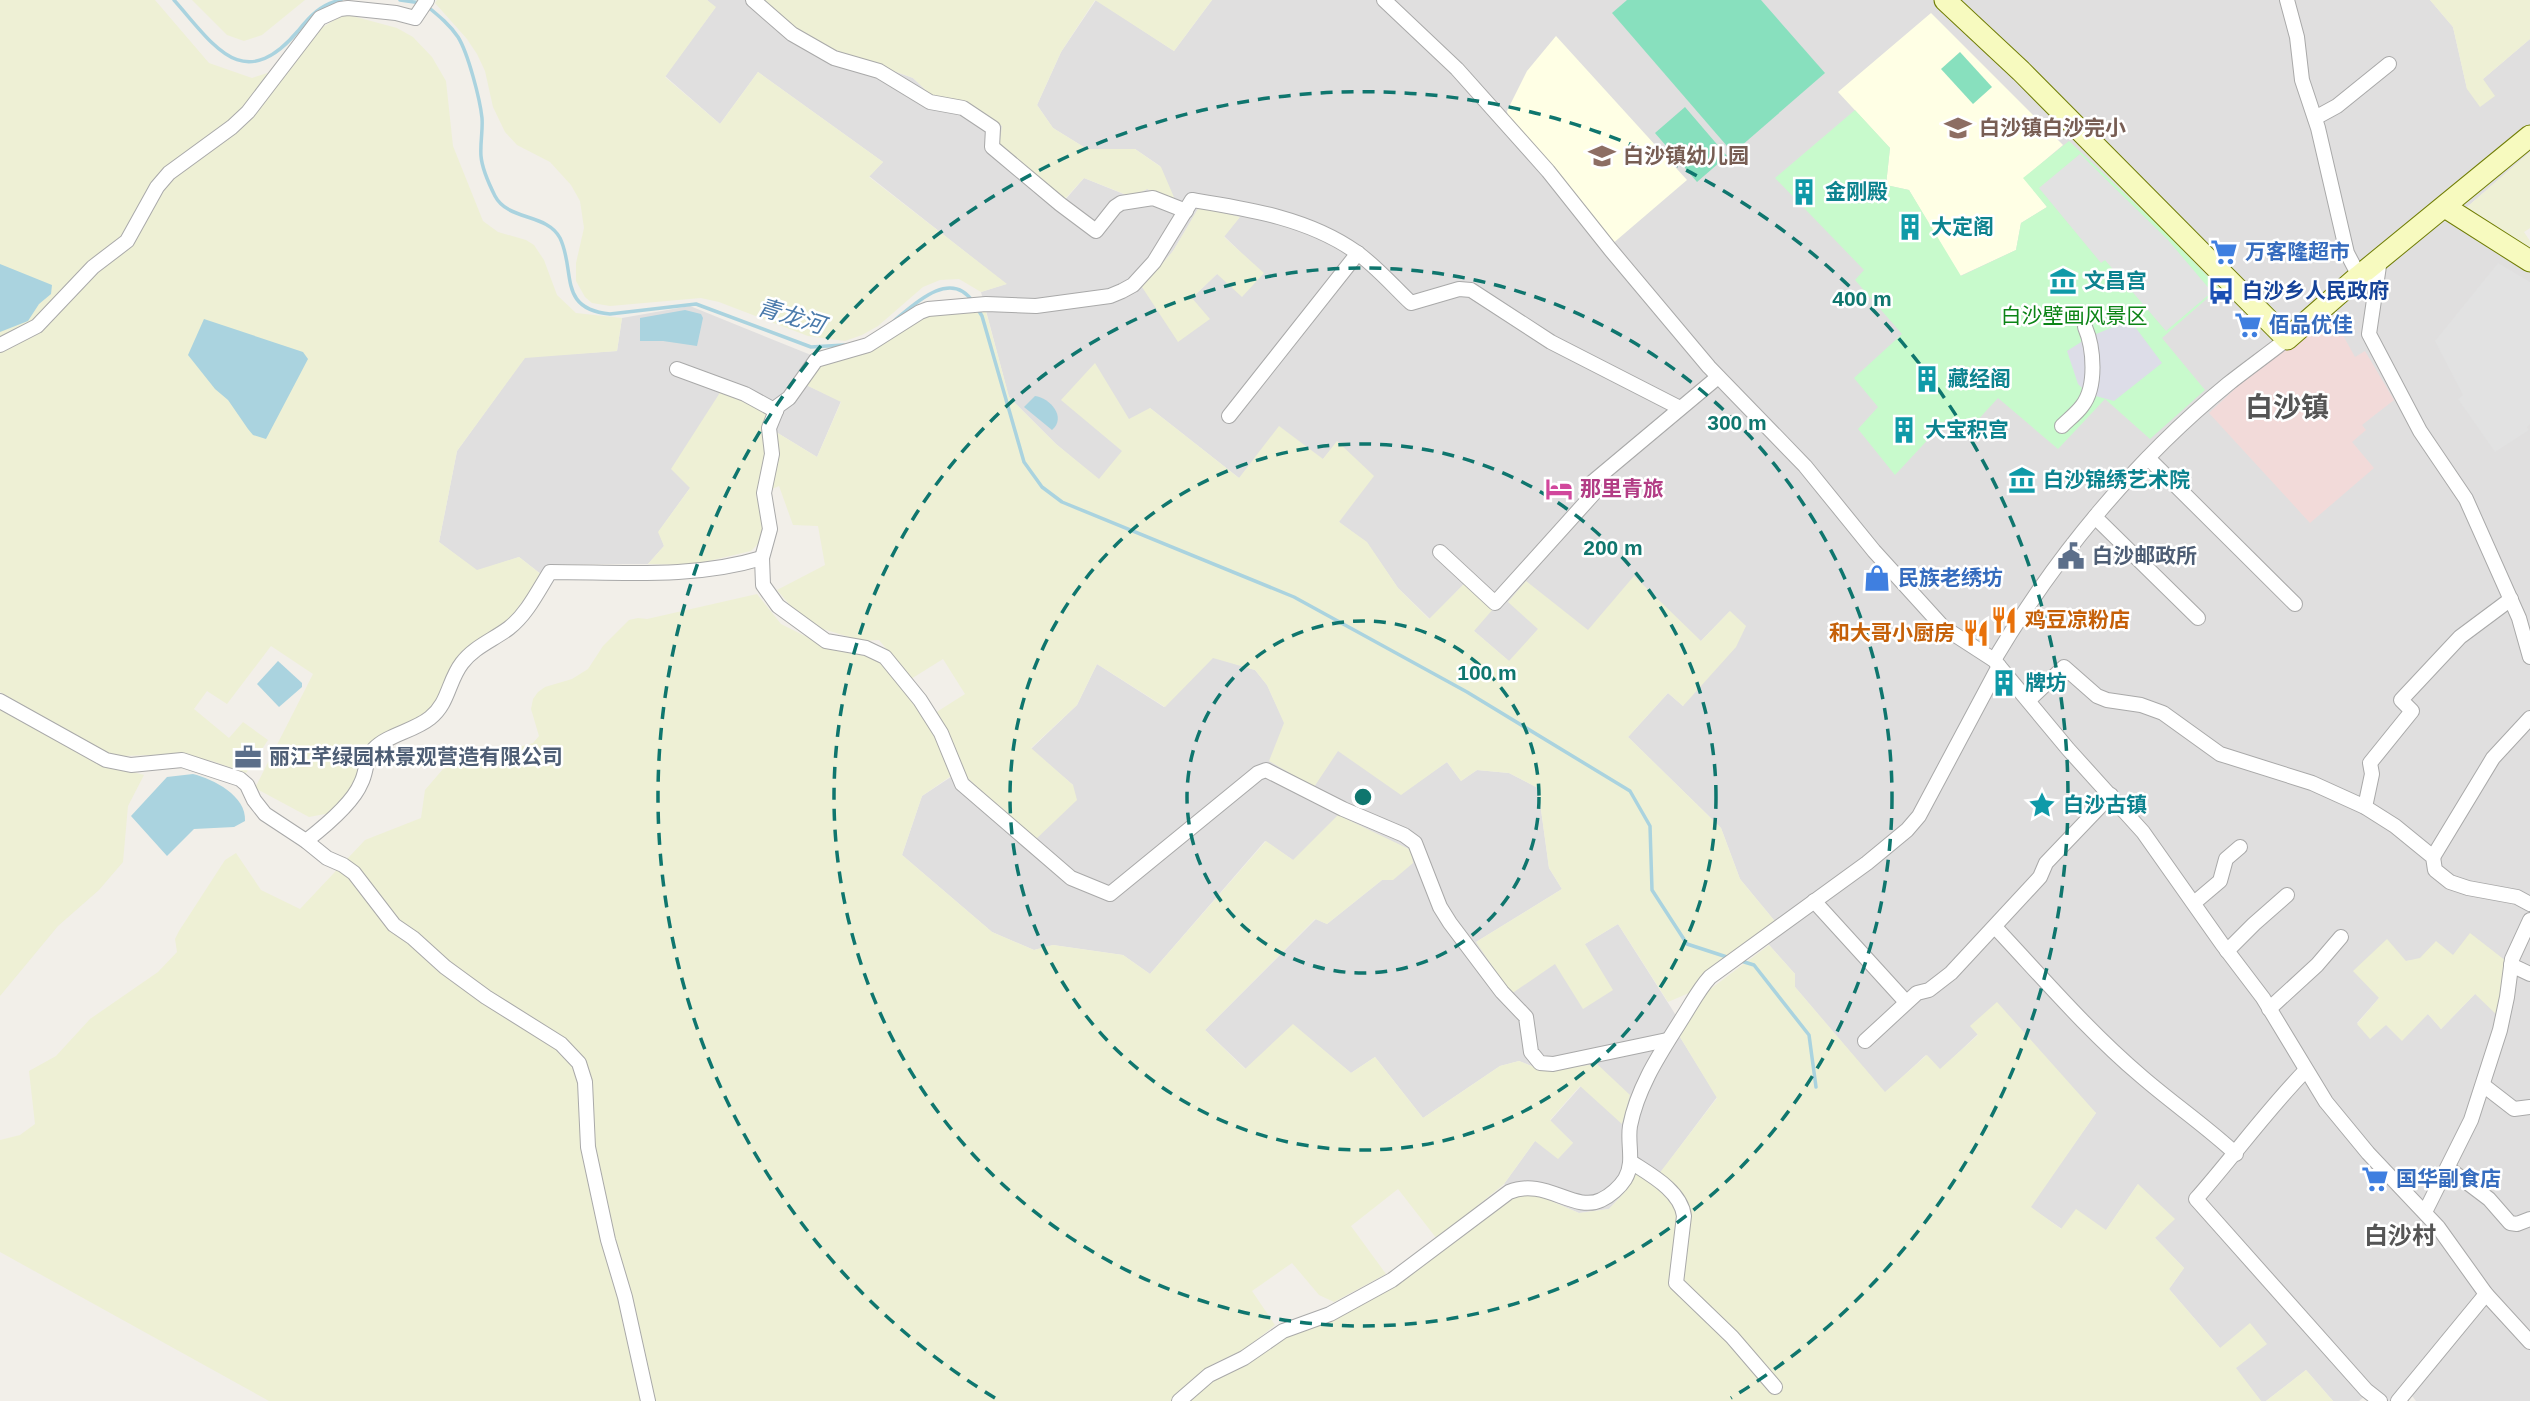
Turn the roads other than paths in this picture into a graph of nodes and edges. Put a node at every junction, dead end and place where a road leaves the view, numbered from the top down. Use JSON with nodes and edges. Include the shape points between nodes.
{"nodes":[{"id":1,"x":752,"y":0,"type":"edge"},
{"id":2,"x":1945,"y":0,"type":"edge"},
{"id":3,"x":2287,"y":0,"type":"edge"},
{"id":4,"x":1389,"y":2,"type":"edge"},
{"id":5,"x":424,"y":5,"type":"edge"},
{"id":6,"x":2389,"y":64,"type":"dead end"},
{"id":7,"x":2315,"y":118,"type":"junction"},
{"id":8,"x":2530,"y":136,"type":"edge"},
{"id":9,"x":2445,"y":207,"type":"junction"},
{"id":10,"x":1186,"y":211,"type":"junction"},
{"id":11,"x":1358,"y":253,"type":"junction"},
{"id":12,"x":2380,"y":259,"type":"junction"},
{"id":13,"x":2530,"y":261,"type":"edge"},
{"id":14,"x":2359,"y":276,"type":"junction"},
{"id":15,"x":2085,"y":327,"type":"dead end"},
{"id":16,"x":2287,"y":339,"type":"junction"},
{"id":17,"x":0,"y":345,"type":"edge"},
{"id":18,"x":677,"y":369,"type":"dead end"},
{"id":19,"x":1718,"y":377,"type":"junction"},
{"id":20,"x":1680,"y":408,"type":"junction"},
{"id":21,"x":776,"y":411,"type":"junction"},
{"id":22,"x":1229,"y":416,"type":"dead end"},
{"id":23,"x":2062,"y":426,"type":"dead end"},
{"id":24,"x":2148,"y":458,"type":"junction"},
{"id":25,"x":2095,"y":517,"type":"junction"},
{"id":26,"x":1440,"y":552,"type":"dead end"},
{"id":27,"x":762,"y":558,"type":"junction"},
{"id":28,"x":2511,"y":599,"type":"junction"},
{"id":29,"x":2295,"y":604,"type":"dead end"},
{"id":30,"x":2198,"y":618,"type":"dead end"},
{"id":31,"x":2530,"y":657,"type":"edge"},
{"id":32,"x":1996,"y":663,"type":"junction"},
{"id":33,"x":2029,"y":700,"type":"junction"},
{"id":34,"x":0,"y":701,"type":"edge"},
{"id":35,"x":2530,"y":719,"type":"edge"},
{"id":36,"x":2111,"y":795,"type":"junction"},
{"id":37,"x":2365,"y":807,"type":"junction"},
{"id":38,"x":306,"y":841,"type":"junction"},
{"id":39,"x":2240,"y":847,"type":"dead end"},
{"id":40,"x":2432,"y":856,"type":"junction"},
{"id":41,"x":2287,"y":895,"type":"dead end"},
{"id":42,"x":1814,"y":901,"type":"junction"},
{"id":43,"x":2194,"y":903,"type":"junction"},
{"id":44,"x":2530,"y":904,"type":"edge"},
{"id":45,"x":2530,"y":920,"type":"edge"},
{"id":46,"x":1995,"y":927,"type":"junction"},
{"id":47,"x":2341,"y":937,"type":"dead end"},
{"id":48,"x":2227,"y":951,"type":"junction"},
{"id":49,"x":2511,"y":965,"type":"junction"},
{"id":50,"x":2530,"y":974,"type":"edge"},
{"id":51,"x":1906,"y":1003,"type":"junction"},
{"id":52,"x":2269,"y":1009,"type":"junction"},
{"id":53,"x":1667,"y":1040,"type":"junction"},
{"id":54,"x":1865,"y":1041,"type":"dead end"},
{"id":55,"x":2306,"y":1070,"type":"junction"},
{"id":56,"x":2483,"y":1085,"type":"junction"},
{"id":57,"x":2530,"y":1107,"type":"edge"},
{"id":58,"x":2235,"y":1154,"type":"junction"},
{"id":59,"x":1631,"y":1162,"type":"junction"},
{"id":60,"x":2448,"y":1168,"type":"junction"},
{"id":61,"x":2425,"y":1212,"type":"junction"},
{"id":62,"x":2530,"y":1219,"type":"edge"},
{"id":63,"x":2486,"y":1294,"type":"junction"},
{"id":64,"x":2530,"y":1342,"type":"edge"},
{"id":65,"x":1775,"y":1387,"type":"dead end"},
{"id":66,"x":648,"y":1401,"type":"edge"},
{"id":67,"x":1179,"y":1401,"type":"edge"},
{"id":68,"x":2380,"y":1401,"type":"edge"},
{"id":69,"x":2398,"y":1401,"type":"edge"}],
"edges":[{"from":1,"to":10,"type":"street","via":[[792,34],[834,58],[879,71],[930,102],[963,108],[993,128],[992,147],[1096,231],[1121,203],[1153,198]]},
{"from":2,"to":16,"type":"main road"},
{"from":3,"to":7,"type":"street","via":[[2302,80]]},
{"from":4,"to":19,"type":"street","via":[[1457,69],[1548,171]]},
{"from":5,"to":17,"type":"street","via":[[415,18],[348,8],[320,18],[248,112],[169,173],[127,240],[93,267],[37,326]]},
{"from":6,"to":7,"type":"street"},
{"from":7,"to":14,"type":"street","via":[[2347,253]]},
{"from":8,"to":9,"type":"main road"},
{"from":9,"to":12,"type":"main road"},
{"from":9,"to":13,"type":"main road"},
{"from":10,"to":11,"type":"street","via":[[1192,200],[1265,212],[1325,234]]},
{"from":10,"to":21,"type":"street","via":[[1149,270],[1122,291],[1036,306],[986,304],[920,312],[868,345],[816,359]]},
{"from":11,"to":20,"type":"street","via":[[1411,303],[1459,289],[1471,290],[1551,342]]},
{"from":11,"to":22,"type":"street"},
{"from":12,"to":14,"type":"main road"},
{"from":12,"to":28,"type":"street","via":[[2369,334],[2420,431],[2466,499]]},
{"from":14,"to":16,"type":"main road"},
{"from":15,"to":23,"type":"street","via":[[2092,371],[2088,394],[2084,405]]},
{"from":16,"to":24,"type":"street","via":[[2228,384]]},
{"from":18,"to":21,"type":"street","via":[[745,394]]},
{"from":19,"to":20,"type":"street"},
{"from":19,"to":32,"type":"street","via":[[1805,466],[1943,627]]},
{"from":20,"to":26,"type":"street","via":[[1590,485],[1596,491],[1495,603]]},
{"from":21,"to":27,"type":"street","via":[[769,424],[772,454],[764,493],[770,534]]},
{"from":24,"to":25,"type":"street"},
{"from":24,"to":29,"type":"street"},
{"from":25,"to":30,"type":"street"},
{"from":25,"to":32,"type":"street","via":[[2031,602]]},
{"from":27,"to":38,"type":"street","via":[[696,571],[550,572],[515,623],[463,662],[437,711],[371,752],[356,792]]},
{"from":27,"to":53,"type":"street","via":[[763,585],[778,606],[826,641],[870,649],[885,657],[941,733],[962,784],[1078,883],[1110,894],[1266,770],[1415,842],[1450,923],[1526,1017],[1531,1052],[1540,1063]]},
{"from":28,"to":31,"type":"street"},
{"from":28,"to":37,"type":"street","via":[[2460,637],[2401,700],[2412,711],[2370,763]]},
{"from":32,"to":33,"type":"street"},
{"from":32,"to":42,"type":"street","via":[[1919,817]]},
{"from":33,"to":36,"type":"street"},
{"from":33,"to":37,"type":"street","via":[[2064,667],[2097,696],[2163,713],[2220,754],[2312,783]]},
{"from":34,"to":38,"type":"street","via":[[106,760],[131,765],[182,760],[240,779],[265,814]]},
{"from":35,"to":40,"type":"street","via":[[2493,758]]},
{"from":36,"to":43,"type":"street"},
{"from":36,"to":46,"type":"street","via":[[2046,863],[2040,877]]},
{"from":37,"to":40,"type":"street"},
{"from":38,"to":66,"type":"street","via":[[354,873],[388,919],[445,967],[561,1044],[579,1063],[594,1174]]},
{"from":39,"to":43,"type":"street","via":[[2226,859],[2220,881]]},
{"from":40,"to":44,"type":"street","via":[[2435,870],[2450,882],[2518,897]]},
{"from":41,"to":48,"type":"street"},
{"from":42,"to":51,"type":"street"},
{"from":42,"to":53,"type":"street","via":[[1710,977]]},
{"from":43,"to":48,"type":"street"},
{"from":45,"to":49,"type":"street"},
{"from":46,"to":51,"type":"street","via":[[1946,978]]},
{"from":46,"to":58,"type":"street","via":[[2106,1044]]},
{"from":47,"to":52,"type":"street"},
{"from":48,"to":52,"type":"street"},
{"from":49,"to":50,"type":"street"},
{"from":49,"to":56,"type":"street"},
{"from":51,"to":54,"type":"street"},
{"from":52,"to":55,"type":"street"},
{"from":53,"to":59,"type":"street","via":[[1645,1081],[1630,1127]]},
{"from":55,"to":58,"type":"street"},
{"from":55,"to":61,"type":"street","via":[[2368,1153]]},
{"from":56,"to":57,"type":"street","via":[[2514,1109]]},
{"from":56,"to":60,"type":"street"},
{"from":58,"to":68,"type":"street","via":[[2196,1199]]},
{"from":59,"to":65,"type":"street","via":[[1650,1174],[1683,1208],[1676,1283]]},
{"from":59,"to":67,"type":"street","via":[[1618,1188],[1592,1203],[1536,1188],[1509,1192],[1373,1292],[1283,1331],[1209,1375]]},
{"from":60,"to":61,"type":"street"},
{"from":60,"to":62,"type":"street","via":[[2489,1199],[2511,1223]]},
{"from":61,"to":63,"type":"street"},
{"from":63,"to":64,"type":"street"},
{"from":63,"to":69,"type":"street"}]}
